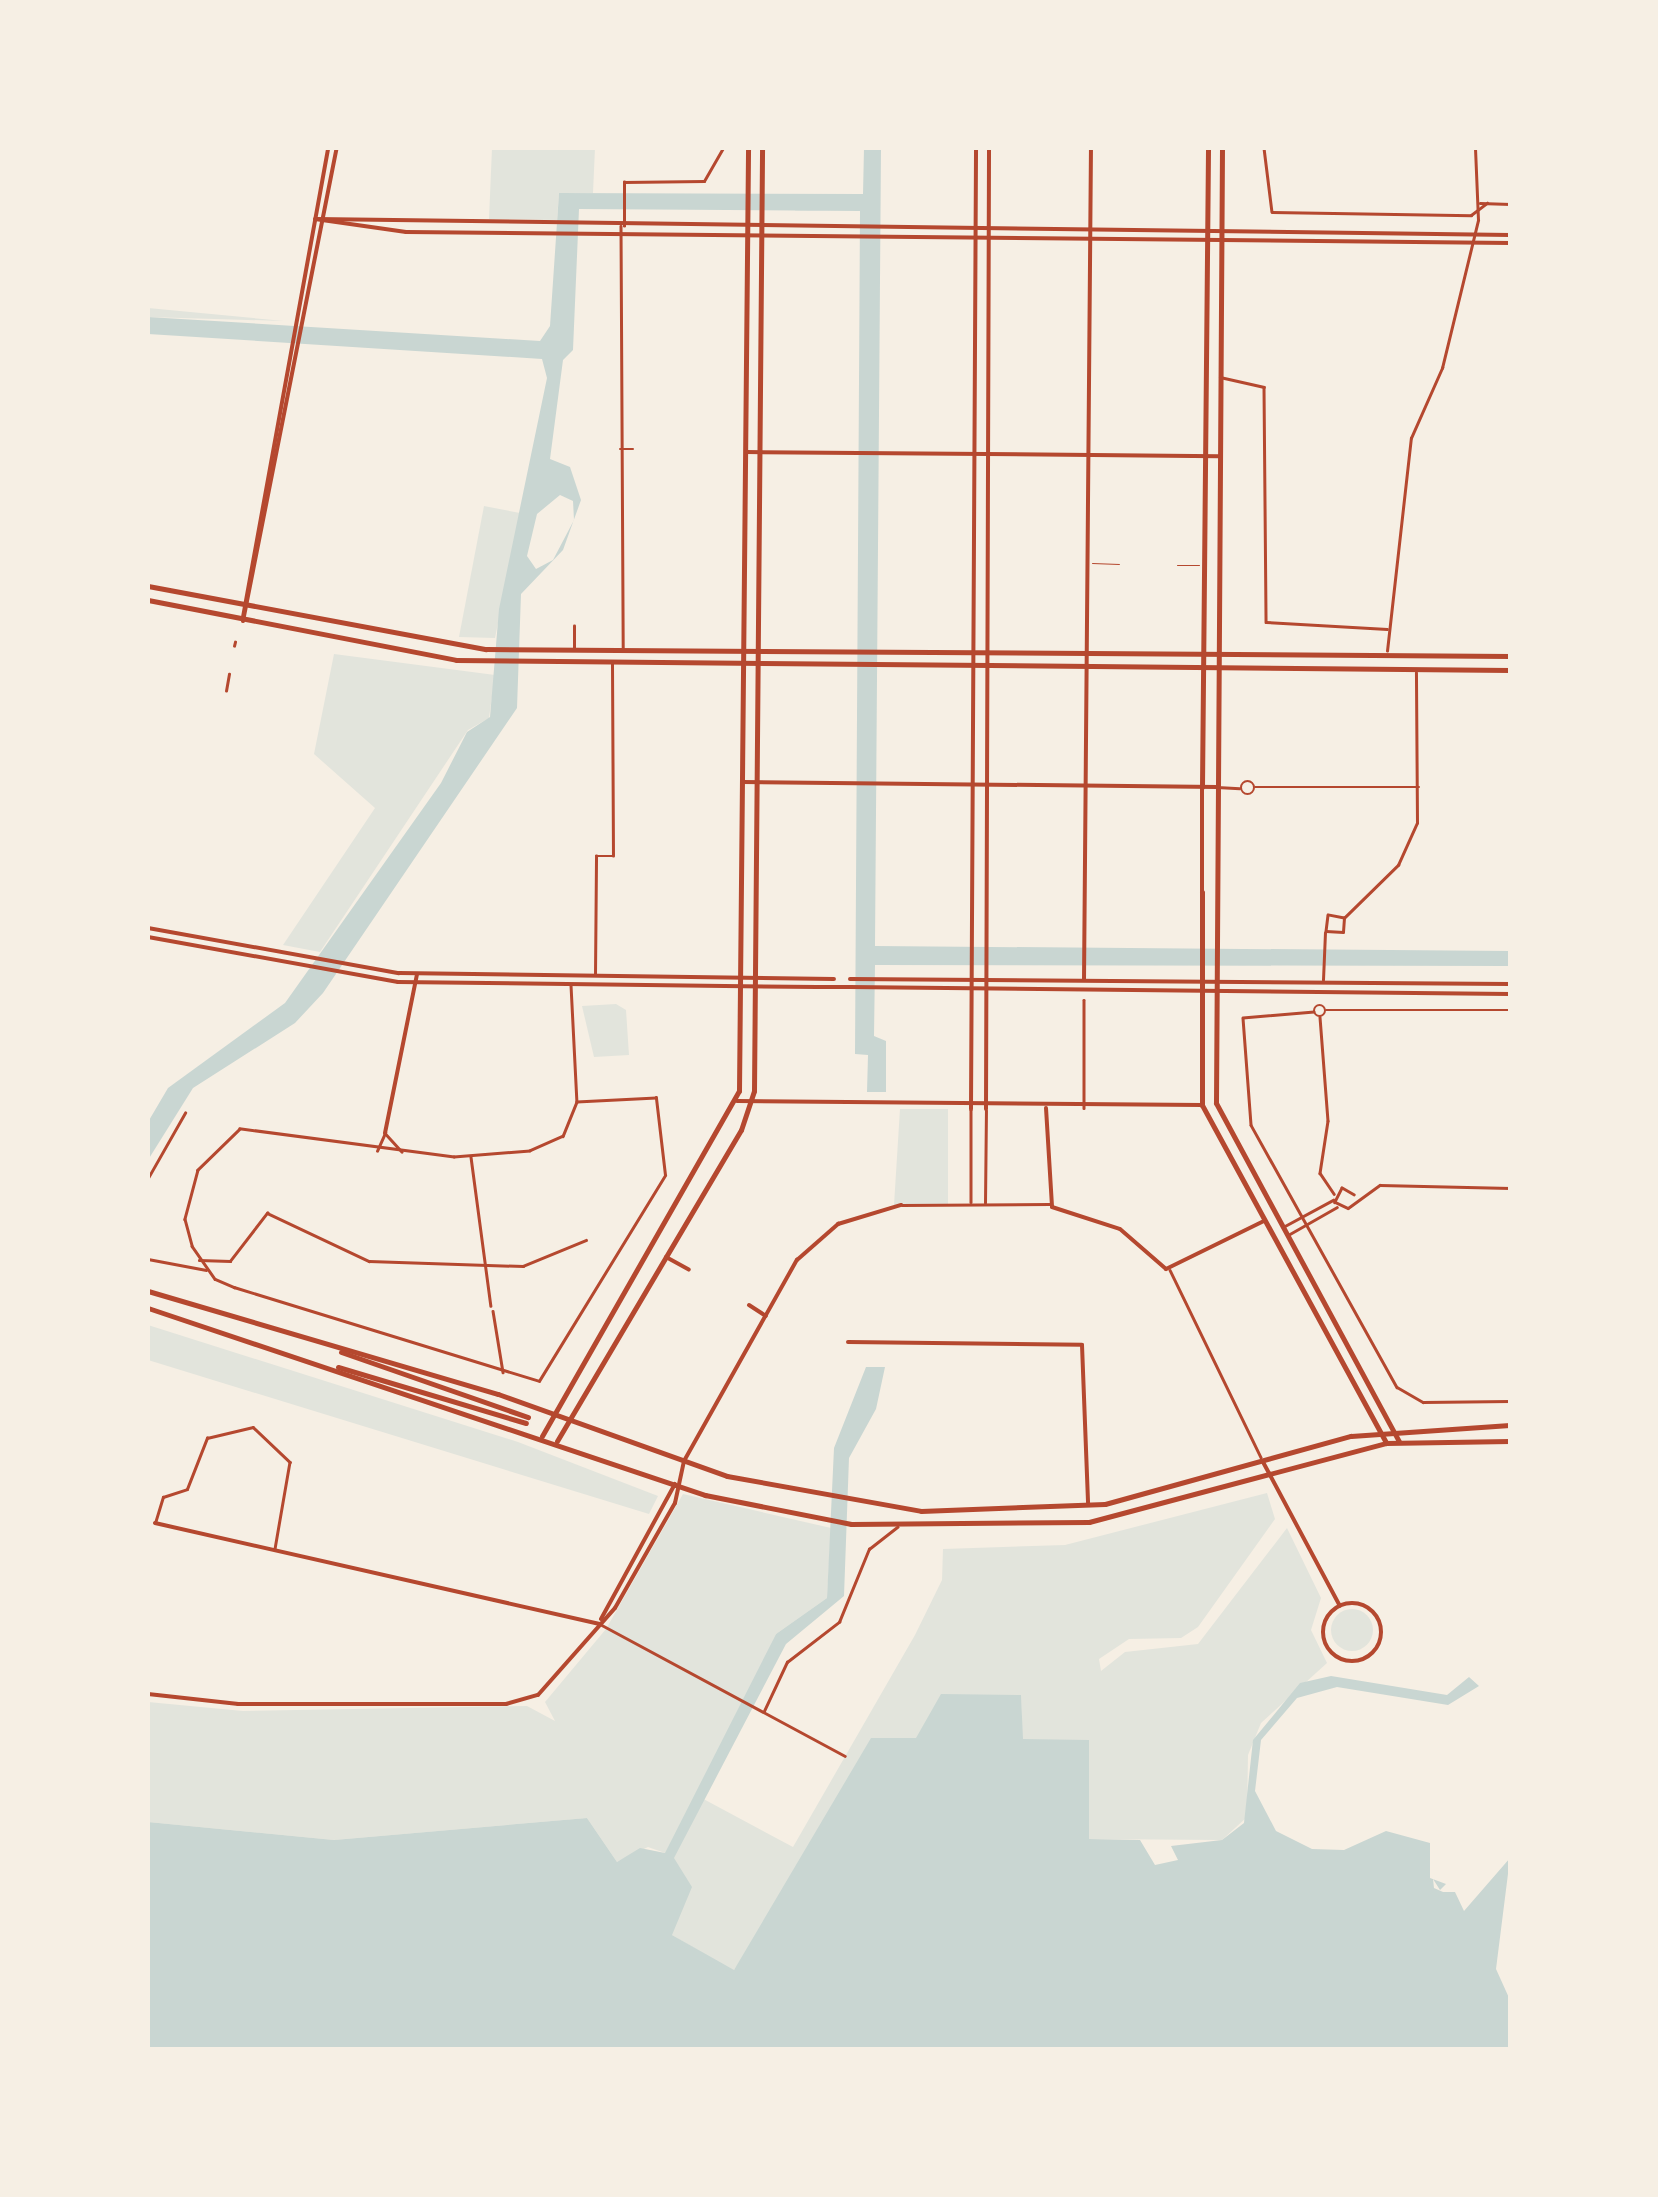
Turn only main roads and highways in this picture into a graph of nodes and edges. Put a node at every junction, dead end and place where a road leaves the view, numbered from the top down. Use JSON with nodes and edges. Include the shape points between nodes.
{"nodes":[{"id":1,"x":328,"y":148,"type":"edge"},
{"id":2,"x":337,"y":148,"type":"edge"},
{"id":3,"x":748,"y":148,"type":"edge"},
{"id":4,"x":762,"y":148,"type":"edge"},
{"id":5,"x":976,"y":148,"type":"edge"},
{"id":6,"x":989,"y":148,"type":"edge"},
{"id":7,"x":1092,"y":148,"type":"edge"},
{"id":8,"x":1208,"y":148,"type":"edge"},
{"id":9,"x":1222,"y":148,"type":"edge"},
{"id":10,"x":324,"y":216,"type":"junction"},
{"id":11,"x":315,"y":219,"type":"junction"},
{"id":12,"x":322,"y":224,"type":"junction"},
{"id":13,"x":748,"y":227,"type":"junction"},
{"id":14,"x":762,"y":228,"type":"junction"},
{"id":15,"x":976,"y":229,"type":"junction"},
{"id":16,"x":989,"y":230,"type":"junction"},
{"id":17,"x":1091,"y":230,"type":"junction"},
{"id":18,"x":1208,"y":231,"type":"junction"},
{"id":19,"x":1222,"y":232,"type":"junction"},
{"id":20,"x":1510,"y":235,"type":"edge"},
{"id":21,"x":748,"y":237,"type":"junction"},
{"id":22,"x":762,"y":237,"type":"junction"},
{"id":23,"x":976,"y":239,"type":"junction"},
{"id":24,"x":989,"y":239,"type":"junction"},
{"id":25,"x":1091,"y":240,"type":"junction"},
{"id":26,"x":1207,"y":240,"type":"junction"},
{"id":27,"x":1222,"y":240,"type":"junction"},
{"id":28,"x":1510,"y":244,"type":"edge"},
{"id":29,"x":746,"y":452,"type":"junction"},
{"id":30,"x":760,"y":452,"type":"junction"},
{"id":31,"x":976,"y":454,"type":"junction"},
{"id":32,"x":989,"y":454,"type":"junction"},
{"id":33,"x":1090,"y":455,"type":"junction"},
{"id":34,"x":1206,"y":456,"type":"junction"},
{"id":35,"x":1219,"y":456,"type":"junction"},
{"id":36,"x":148,"y":586,"type":"edge"},
{"id":37,"x":148,"y":600,"type":"edge"},
{"id":38,"x":242,"y":606,"type":"junction"},
{"id":39,"x":251,"y":608,"type":"junction"},
{"id":40,"x":243,"y":621,"type":"junction"},
{"id":41,"x":744,"y":648,"type":"junction"},
{"id":42,"x":760,"y":648,"type":"junction"},
{"id":43,"x":972,"y":653,"type":"junction"},
{"id":44,"x":990,"y":653,"type":"junction"},
{"id":45,"x":1088,"y":654,"type":"junction"},
{"id":46,"x":1203,"y":654,"type":"junction"},
{"id":47,"x":1218,"y":654,"type":"junction"},
{"id":48,"x":1510,"y":656,"type":"edge"},
{"id":49,"x":744,"y":665,"type":"junction"},
{"id":50,"x":759,"y":666,"type":"junction"},
{"id":51,"x":972,"y":666,"type":"junction"},
{"id":52,"x":989,"y":666,"type":"junction"},
{"id":53,"x":1088,"y":667,"type":"junction"},
{"id":54,"x":1203,"y":667,"type":"junction"},
{"id":55,"x":1218,"y":667,"type":"junction"},
{"id":56,"x":1510,"y":670,"type":"edge"},
{"id":57,"x":743,"y":782,"type":"junction"},
{"id":58,"x":758,"y":782,"type":"junction"},
{"id":59,"x":971,"y":784,"type":"junction"},
{"id":60,"x":988,"y":785,"type":"junction"},
{"id":61,"x":1086,"y":786,"type":"junction"},
{"id":62,"x":1202,"y":787,"type":"junction"},
{"id":63,"x":1216,"y":787,"type":"junction"},
{"id":64,"x":1202,"y":892,"type":"joint"},
{"id":65,"x":148,"y":928,"type":"edge"},
{"id":66,"x":148,"y":937,"type":"edge"},
{"id":67,"x":417,"y":974,"type":"junction"},
{"id":68,"x":756,"y":978,"type":"junction"},
{"id":69,"x":970,"y":979,"type":"junction"},
{"id":70,"x":988,"y":980,"type":"junction"},
{"id":71,"x":1084,"y":980,"type":"junction"},
{"id":72,"x":1201,"y":980,"type":"junction"},
{"id":73,"x":1216,"y":981,"type":"junction"},
{"id":74,"x":741,"y":982,"type":"junction"},
{"id":75,"x":416,"y":983,"type":"junction"},
{"id":76,"x":1510,"y":984,"type":"edge"},
{"id":77,"x":756,"y":986,"type":"junction"},
{"id":78,"x":970,"y":988,"type":"junction"},
{"id":79,"x":987,"y":988,"type":"junction"},
{"id":80,"x":1201,"y":989,"type":"junction"},
{"id":81,"x":1216,"y":989,"type":"junction"},
{"id":82,"x":1510,"y":994,"type":"edge"},
{"id":83,"x":738,"y":1101,"type":"junction"},
{"id":84,"x":752,"y":1102,"type":"junction"},
{"id":85,"x":1202,"y":1105,"type":"junction"},
{"id":86,"x":1046,"y":1108,"type":"junction"},
{"id":87,"x":971,"y":1109,"type":"junction"},
{"id":88,"x":986,"y":1109,"type":"junction"},
{"id":89,"x":385,"y":1132,"type":"road end"},
{"id":90,"x":900,"y":1205,"type":"road end"},
{"id":91,"x":1264,"y":1221,"type":"junction"},
{"id":92,"x":666,"y":1257,"type":"junction"},
{"id":93,"x":689,"y":1270,"type":"dead end"},
{"id":94,"x":148,"y":1291,"type":"edge"},
{"id":95,"x":749,"y":1305,"type":"dead end"},
{"id":96,"x":148,"y":1308,"type":"edge"},
{"id":97,"x":765,"y":1315,"type":"junction"},
{"id":98,"x":848,"y":1342,"type":"dead end"},
{"id":99,"x":338,"y":1351,"type":"junction"},
{"id":100,"x":335,"y":1366,"type":"junction"},
{"id":101,"x":554,"y":1417,"type":"junction"},
{"id":102,"x":568,"y":1422,"type":"junction"},
{"id":103,"x":1510,"y":1425,"type":"edge"},
{"id":104,"x":1394,"y":1430,"type":"junction"},
{"id":105,"x":1379,"y":1431,"type":"junction"},
{"id":106,"x":542,"y":1436,"type":"junction"},
{"id":107,"x":557,"y":1440,"type":"junction"},
{"id":108,"x":1398,"y":1442,"type":"junction"},
{"id":109,"x":1510,"y":1442,"type":"edge"},
{"id":110,"x":1386,"y":1444,"type":"junction"},
{"id":111,"x":684,"y":1461,"type":"junction"},
{"id":112,"x":1263,"y":1462,"type":"junction"},
{"id":113,"x":1272,"y":1478,"type":"junction"},
{"id":114,"x":678,"y":1480,"type":"junction"},
{"id":115,"x":1088,"y":1506,"type":"junction"},
{"id":116,"x":155,"y":1523,"type":"road end"},
{"id":117,"x":1340,"y":1606,"type":"junction"},
{"id":118,"x":600,"y":1624,"type":"junction"},
{"id":119,"x":148,"y":1694,"type":"edge"}],
"edges":[{"from":1,"to":11,"type":"main road"},
{"from":2,"to":10,"type":"main road"},
{"from":3,"to":13,"type":"main road"},
{"from":4,"to":14,"type":"main road"},
{"from":5,"to":15,"type":"main road"},
{"from":6,"to":16,"type":"main road"},
{"from":7,"to":17,"type":"main road"},
{"from":8,"to":18,"type":"main road"},
{"from":9,"to":19,"type":"main road"},
{"from":10,"to":11,"type":"main road"},
{"from":10,"to":12,"type":"main road"},
{"from":10,"to":13,"type":"main road"},
{"from":11,"to":12,"type":"main road"},
{"from":11,"to":38,"type":"main road"},
{"from":12,"to":21,"type":"main road"},
{"from":12,"to":39,"type":"main road"},
{"from":13,"to":14,"type":"main road"},
{"from":13,"to":21,"type":"main road"},
{"from":14,"to":15,"type":"main road"},
{"from":14,"to":22,"type":"main road"},
{"from":15,"to":16,"type":"main road"},
{"from":15,"to":23,"type":"main road"},
{"from":16,"to":17,"type":"main road"},
{"from":16,"to":24,"type":"main road"},
{"from":17,"to":18,"type":"main road"},
{"from":17,"to":25,"type":"main road"},
{"from":18,"to":19,"type":"main road"},
{"from":18,"to":26,"type":"main road"},
{"from":19,"to":20,"type":"main road"},
{"from":19,"to":27,"type":"main road"},
{"from":21,"to":22,"type":"main road"},
{"from":21,"to":29,"type":"main road"},
{"from":22,"to":23,"type":"main road"},
{"from":22,"to":30,"type":"main road"},
{"from":23,"to":24,"type":"main road"},
{"from":23,"to":31,"type":"main road"},
{"from":24,"to":25,"type":"main road"},
{"from":24,"to":32,"type":"main road"},
{"from":25,"to":26,"type":"main road"},
{"from":25,"to":33,"type":"main road"},
{"from":26,"to":27,"type":"main road"},
{"from":26,"to":34,"type":"main road"},
{"from":27,"to":28,"type":"main road"},
{"from":27,"to":35,"type":"main road"},
{"from":29,"to":30,"type":"main road"},
{"from":29,"to":41,"type":"main road"},
{"from":30,"to":31,"type":"main road"},
{"from":30,"to":42,"type":"main road"},
{"from":31,"to":32,"type":"main road"},
{"from":31,"to":43,"type":"main road"},
{"from":32,"to":33,"type":"main road"},
{"from":32,"to":44,"type":"main road"},
{"from":33,"to":34,"type":"main road"},
{"from":33,"to":45,"type":"main road"},
{"from":34,"to":35,"type":"main road"},
{"from":34,"to":46,"type":"main road"},
{"from":35,"to":47,"type":"main road"},
{"from":36,"to":38,"type":"main road"},
{"from":37,"to":40,"type":"main road"},
{"from":38,"to":39,"type":"main road"},
{"from":38,"to":40,"type":"main road"},
{"from":39,"to":40,"type":"main road"},
{"from":39,"to":41,"type":"main road","via":[[486,648]]},
{"from":40,"to":49,"type":"main road","via":[[485,662]]},
{"from":41,"to":42,"type":"main road"},
{"from":41,"to":49,"type":"main road"},
{"from":42,"to":43,"type":"main road"},
{"from":42,"to":50,"type":"main road"},
{"from":43,"to":44,"type":"main road"},
{"from":43,"to":51,"type":"main road"},
{"from":44,"to":45,"type":"main road"},
{"from":44,"to":52,"type":"main road"},
{"from":45,"to":46,"type":"main road"},
{"from":45,"to":53,"type":"main road"},
{"from":46,"to":47,"type":"main road"},
{"from":46,"to":54,"type":"main road"},
{"from":47,"to":48,"type":"main road"},
{"from":47,"to":55,"type":"main road"},
{"from":49,"to":50,"type":"main road"},
{"from":49,"to":57,"type":"main road"},
{"from":50,"to":51,"type":"main road"},
{"from":50,"to":58,"type":"main road"},
{"from":51,"to":52,"type":"main road"},
{"from":51,"to":59,"type":"main road"},
{"from":52,"to":53,"type":"main road"},
{"from":52,"to":60,"type":"main road"},
{"from":53,"to":54,"type":"main road"},
{"from":53,"to":61,"type":"main road"},
{"from":54,"to":55,"type":"main road"},
{"from":54,"to":62,"type":"main road"},
{"from":55,"to":56,"type":"main road"},
{"from":55,"to":63,"type":"main road"},
{"from":57,"to":58,"type":"main road"},
{"from":57,"to":74,"type":"main road"},
{"from":58,"to":59,"type":"main road"},
{"from":58,"to":68,"type":"main road"},
{"from":59,"to":60,"type":"main road"},
{"from":59,"to":69,"type":"main road"},
{"from":60,"to":61,"type":"main road"},
{"from":60,"to":70,"type":"main road"},
{"from":61,"to":62,"type":"main road"},
{"from":61,"to":71,"type":"main road"},
{"from":62,"to":63,"type":"main road"},
{"from":62,"to":64,"type":"main road"},
{"from":63,"to":73,"type":"main road"},
{"from":64,"to":72,"type":"main road"},
{"from":65,"to":67,"type":"main road","via":[[305,962]]},
{"from":66,"to":75,"type":"main road","via":[[303,970]]},
{"from":67,"to":74,"type":"main road"},
{"from":67,"to":75,"type":"main road"},
{"from":68,"to":69,"type":"main road"},
{"from":68,"to":74,"type":"main road"},
{"from":68,"to":77,"type":"main road"},
{"from":69,"to":70,"type":"main road"},
{"from":69,"to":78,"type":"main road"},
{"from":70,"to":71,"type":"main road"},
{"from":70,"to":79,"type":"main road"},
{"from":71,"to":72,"type":"main road"},
{"from":72,"to":73,"type":"main road"},
{"from":72,"to":80,"type":"main road"},
{"from":73,"to":76,"type":"main road"},
{"from":73,"to":81,"type":"main road"},
{"from":74,"to":75,"type":"main road"},
{"from":74,"to":77,"type":"main road"},
{"from":74,"to":83,"type":"main road"},
{"from":75,"to":89,"type":"main road"},
{"from":77,"to":78,"type":"main road"},
{"from":77,"to":84,"type":"main road"},
{"from":78,"to":79,"type":"main road"},
{"from":78,"to":87,"type":"main road"},
{"from":79,"to":80,"type":"main road"},
{"from":79,"to":88,"type":"main road"},
{"from":80,"to":81,"type":"main road"},
{"from":80,"to":85,"type":"main road"},
{"from":81,"to":82,"type":"main road"},
{"from":81,"to":104,"type":"main road","via":[[1216,1103]]},
{"from":83,"to":84,"type":"main road"},
{"from":83,"to":101,"type":"main road"},
{"from":84,"to":87,"type":"main road"},
{"from":84,"to":92,"type":"main road"},
{"from":85,"to":86,"type":"main road"},
{"from":85,"to":91,"type":"main road"},
{"from":86,"to":88,"type":"main road"},
{"from":86,"to":91,"type":"main road","via":[[1050,1204],[1120,1229],[1170,1270]]},
{"from":87,"to":88,"type":"main road"},
{"from":90,"to":97,"type":"main road","via":[[818,1236]]},
{"from":91,"to":105,"type":"main road"},
{"from":92,"to":93,"type":"main road"},
{"from":92,"to":102,"type":"main road"},
{"from":94,"to":99,"type":"main road"},
{"from":95,"to":97,"type":"main road"},
{"from":96,"to":100,"type":"main road"},
{"from":97,"to":111,"type":"main road"},
{"from":98,"to":115,"type":"main road","via":[[1082,1345]]},
{"from":99,"to":100,"type":"main road","via":[[527,1420]]},
{"from":99,"to":101,"type":"main road"},
{"from":100,"to":106,"type":"main road"},
{"from":101,"to":102,"type":"main road"},
{"from":101,"to":106,"type":"main road"},
{"from":102,"to":107,"type":"main road"},
{"from":102,"to":111,"type":"main road"},
{"from":103,"to":104,"type":"main road"},
{"from":104,"to":105,"type":"main road"},
{"from":104,"to":108,"type":"main road"},
{"from":105,"to":110,"type":"main road"},
{"from":105,"to":112,"type":"main road"},
{"from":106,"to":107,"type":"main road"},
{"from":107,"to":114,"type":"main road"},
{"from":108,"to":109,"type":"main road"},
{"from":108,"to":110,"type":"main road"},
{"from":110,"to":113,"type":"main road"},
{"from":111,"to":114,"type":"main road"},
{"from":111,"to":115,"type":"main road","via":[[827,1498],[940,1512]]},
{"from":112,"to":113,"type":"main road"},
{"from":112,"to":115,"type":"main road"},
{"from":113,"to":114,"type":"main road","via":[[1089,1522],[897,1527],[740,1506]]},
{"from":113,"to":117,"type":"main road"},
{"from":114,"to":118,"type":"main road"},
{"from":114,"to":118,"type":"main road","via":[[675,1503]]},
{"from":116,"to":118,"type":"main road"},
{"from":117,"to":117,"type":"main road","via":[[1325,1640],[1341,1658],[1363,1658],[1378,1644],[1377,1617],[1360,1604]]},
{"from":118,"to":119,"type":"main road","via":[[544,1690],[514,1703],[238,1704]]}]}
